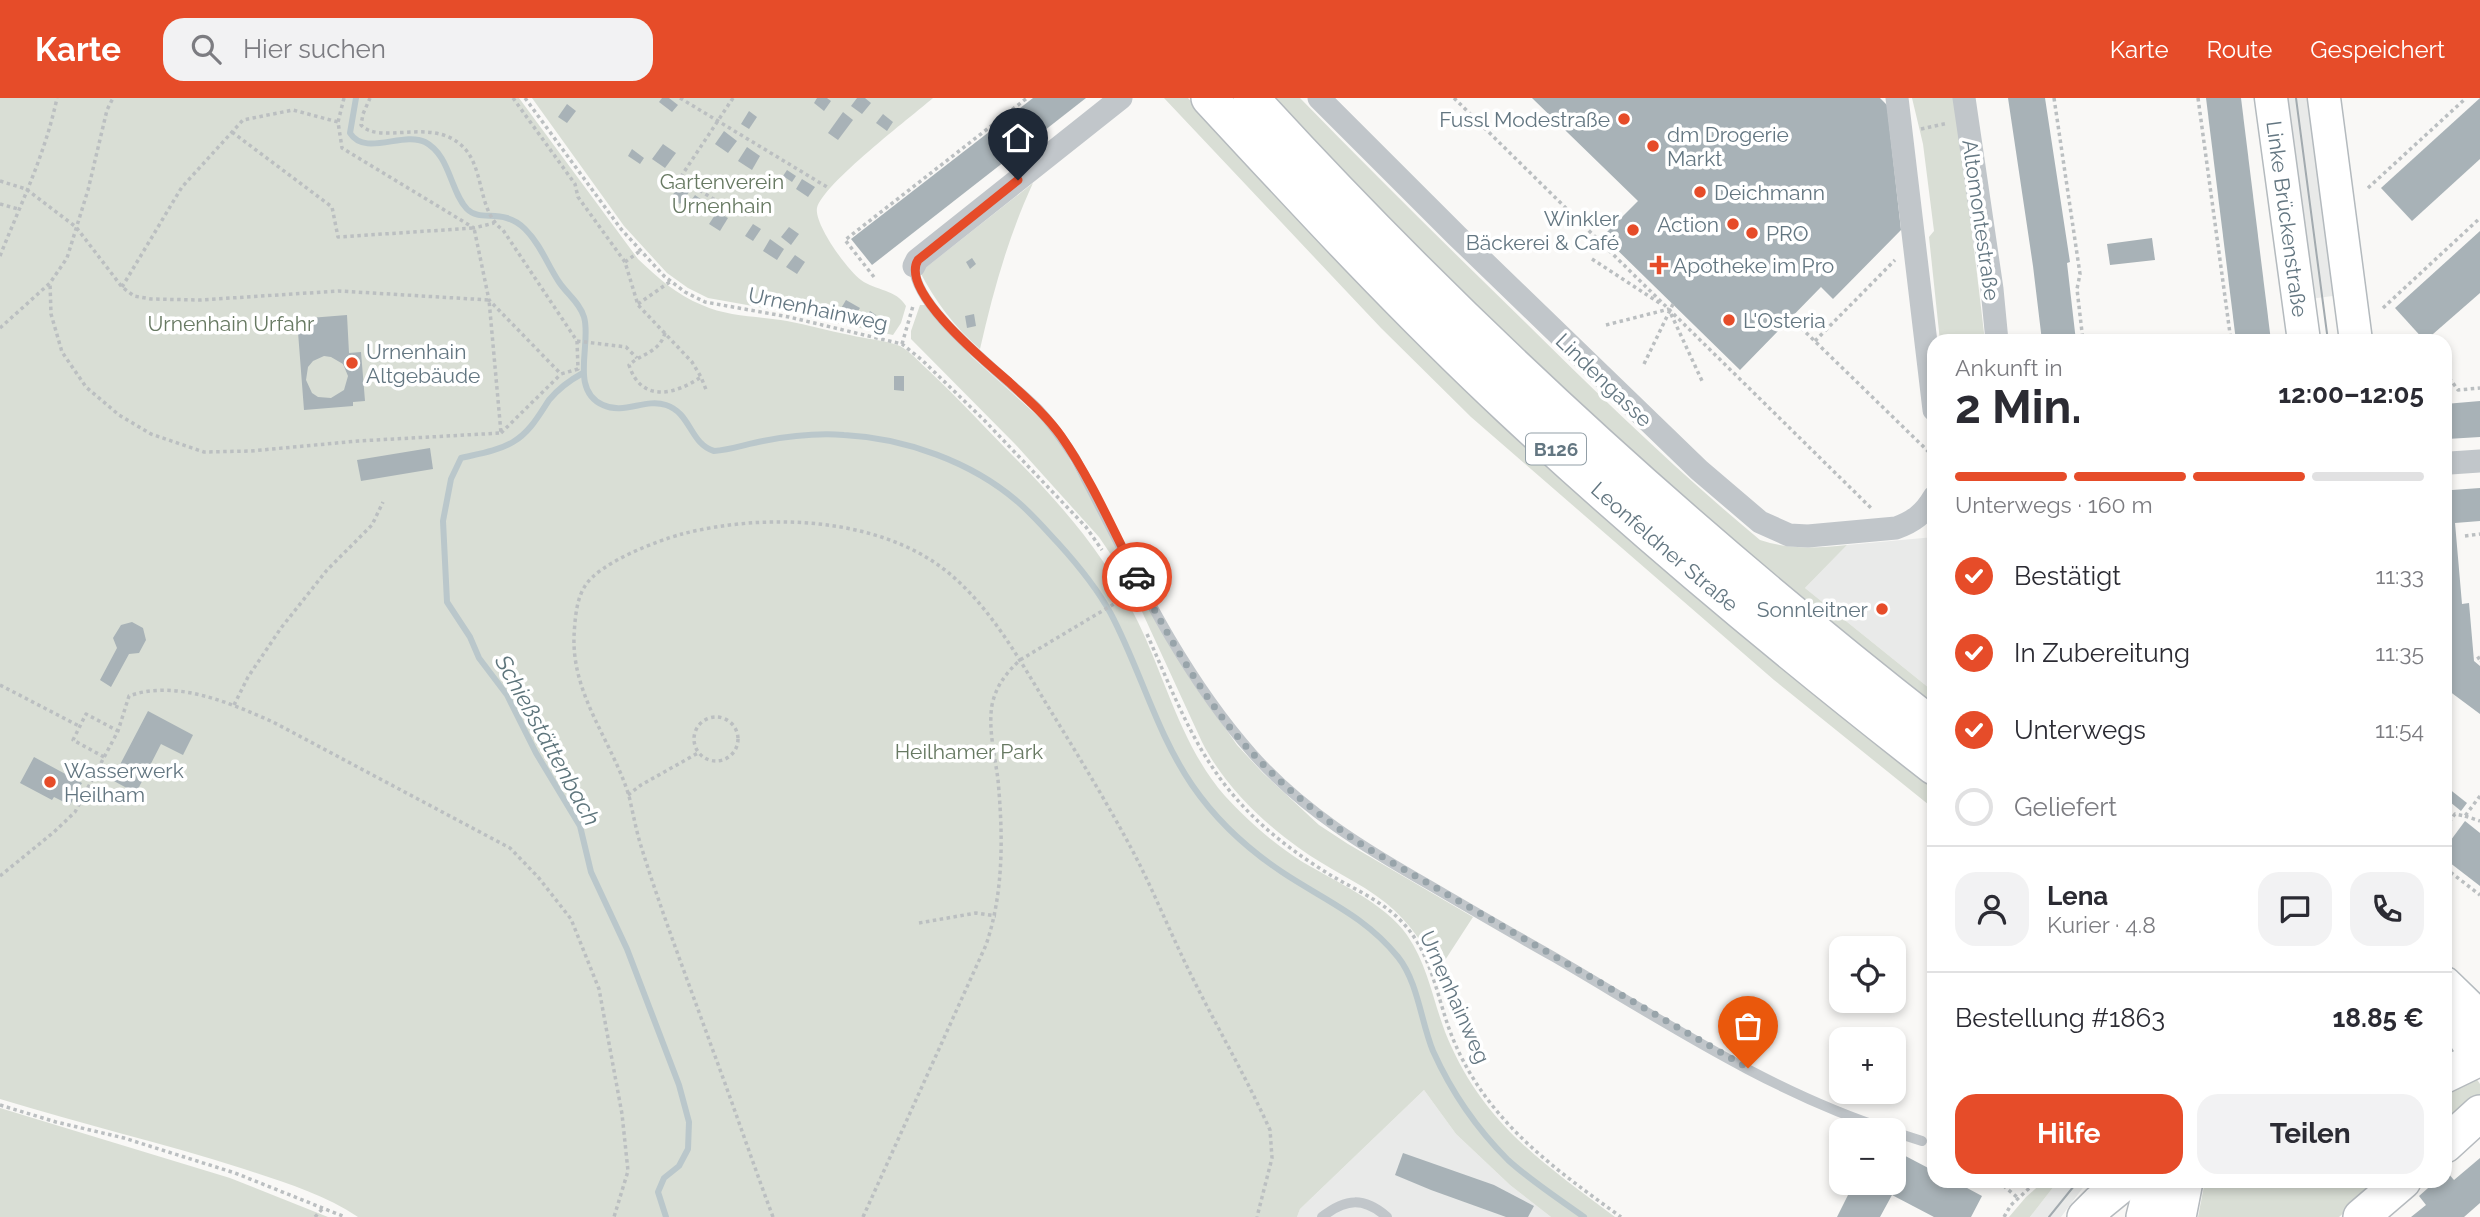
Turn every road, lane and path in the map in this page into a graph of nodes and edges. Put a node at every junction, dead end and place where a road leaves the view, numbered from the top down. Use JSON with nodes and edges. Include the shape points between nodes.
{"nodes":[{"id":1,"x":57,"y":98,"type":"edge"},
{"id":2,"x":113,"y":98,"type":"edge"},
{"id":3,"x":344,"y":98,"type":"edge"},
{"id":4,"x":370,"y":98,"type":"edge"},
{"id":5,"x":513,"y":98,"type":"edge"},
{"id":6,"x":525,"y":98,"type":"edge"},
{"id":7,"x":680,"y":98,"type":"edge"},
{"id":8,"x":733,"y":98,"type":"edge"},
{"id":9,"x":1027,"y":98,"type":"edge"},
{"id":10,"x":1121,"y":98,"type":"edge"},
{"id":11,"x":1209,"y":98,"type":"edge"},
{"id":12,"x":1251,"y":98,"type":"edge"},
{"id":13,"x":1319,"y":98,"type":"edge"},
{"id":14,"x":1454,"y":98,"type":"edge"},
{"id":15,"x":1897,"y":98,"type":"edge"},
{"id":16,"x":2054,"y":98,"type":"edge"},
{"id":17,"x":2198,"y":98,"type":"edge"},
{"id":18,"x":2271,"y":98,"type":"edge"},
{"id":19,"x":2324,"y":98,"type":"edge"},
{"id":20,"x":2465,"y":100,"type":"edge"},
{"id":21,"x":1965,"y":109,"type":"edge"},
{"id":22,"x":718,"y":121,"type":"junction"},
{"id":23,"x":338,"y":122,"type":"junction"},
{"id":24,"x":1916,"y":130,"type":"dead end"},
{"id":25,"x":232,"y":132,"type":"junction"},
{"id":26,"x":0,"y":181,"type":"edge"},
{"id":27,"x":827,"y":187,"type":"dead end"},
{"id":28,"x":2368,"y":188,"type":"dead end"},
{"id":29,"x":26,"y":189,"type":"junction"},
{"id":30,"x":0,"y":204,"type":"edge"},
{"id":31,"x":18,"y":209,"type":"junction"},
{"id":32,"x":734,"y":212,"type":"dead end"},
{"id":33,"x":2480,"y":218,"type":"edge"},
{"id":34,"x":494,"y":223,"type":"junction"},
{"id":35,"x":76,"y":227,"type":"junction"},
{"id":36,"x":474,"y":228,"type":"junction"},
{"id":37,"x":1914,"y":241,"type":"junction"},
{"id":38,"x":3,"y":242,"type":"edge"},
{"id":39,"x":639,"y":251,"type":"junction"},
{"id":40,"x":0,"y":256,"type":"edge"},
{"id":41,"x":1592,"y":259,"type":"dead end"},
{"id":42,"x":625,"y":262,"type":"junction"},
{"id":43,"x":914,"y":266,"type":"joint"},
{"id":44,"x":874,"y":278,"type":"dead end"},
{"id":45,"x":671,"y":281,"type":"junction"},
{"id":46,"x":50,"y":283,"type":"junction"},
{"id":47,"x":122,"y":287,"type":"junction"},
{"id":48,"x":921,"y":291,"type":"junction"},
{"id":49,"x":489,"y":300,"type":"junction"},
{"id":50,"x":1673,"y":304,"type":"dead end"},
{"id":51,"x":638,"y":305,"type":"junction"},
{"id":52,"x":2383,"y":308,"type":"dead end"},
{"id":53,"x":1669,"y":309,"type":"junction"},
{"id":54,"x":1791,"y":318,"type":"dead end"},
{"id":55,"x":1606,"y":325,"type":"dead end"},
{"id":56,"x":0,"y":328,"type":"edge"},
{"id":57,"x":664,"y":333,"type":"junction"},
{"id":58,"x":1996,"y":334,"type":"edge"},
{"id":59,"x":2081,"y":334,"type":"edge"},
{"id":60,"x":2230,"y":334,"type":"edge"},
{"id":61,"x":2303,"y":334,"type":"edge"},
{"id":62,"x":2355,"y":334,"type":"edge"},
{"id":63,"x":577,"y":341,"type":"junction"},
{"id":64,"x":1815,"y":341,"type":"junction"},
{"id":65,"x":902,"y":345,"type":"junction"},
{"id":66,"x":1927,"y":351,"type":"edge"},
{"id":67,"x":637,"y":358,"type":"junction"},
{"id":68,"x":1644,"y":364,"type":"dead end"},
{"id":69,"x":561,"y":374,"type":"junction"},
{"id":70,"x":701,"y":377,"type":"junction"},
{"id":71,"x":2452,"y":382,"type":"edge"},
{"id":72,"x":1703,"y":383,"type":"dead end"},
{"id":73,"x":2480,"y":388,"type":"edge"},
{"id":74,"x":707,"y":392,"type":"dead end"},
{"id":75,"x":501,"y":433,"type":"junction"},
{"id":76,"x":1927,"y":450,"type":"edge"},
{"id":77,"x":2480,"y":461,"type":"edge"},
{"id":78,"x":2452,"y":463,"type":"edge"},
{"id":79,"x":383,"y":502,"type":"dead end"},
{"id":80,"x":1927,"y":508,"type":"edge"},
{"id":81,"x":1878,"y":515,"type":"dead end"},
{"id":82,"x":2480,"y":534,"type":"edge"},
{"id":83,"x":2465,"y":536,"type":"dead end"},
{"id":84,"x":1102,"y":550,"type":"dead end"},
{"id":85,"x":1133,"y":601,"type":"dead end"},
{"id":86,"x":1144,"y":627,"type":"dead end"},
{"id":87,"x":1020,"y":660,"type":"junction"},
{"id":88,"x":0,"y":685,"type":"edge"},
{"id":89,"x":234,"y":705,"type":"junction"},
{"id":90,"x":1927,"y":721,"type":"edge"},
{"id":91,"x":80,"y":727,"type":"junction"},
{"id":92,"x":118,"y":731,"type":"junction"},
{"id":93,"x":698,"y":753,"type":"junction"},
{"id":94,"x":104,"y":757,"type":"junction"},
{"id":95,"x":1927,"y":762,"type":"edge"},
{"id":96,"x":628,"y":795,"type":"junction"},
{"id":97,"x":2480,"y":796,"type":"edge"},
{"id":98,"x":2465,"y":816,"type":"junction"},
{"id":99,"x":2452,"y":818,"type":"edge"},
{"id":100,"x":2480,"y":821,"type":"edge"},
{"id":101,"x":2452,"y":873,"type":"edge"},
{"id":102,"x":0,"y":876,"type":"edge"},
{"id":103,"x":2480,"y":895,"type":"edge"},
{"id":104,"x":996,"y":916,"type":"junction"},
{"id":105,"x":919,"y":923,"type":"dead end"},
{"id":106,"x":2452,"y":991,"type":"edge"},
{"id":107,"x":2480,"y":1017,"type":"edge"},
{"id":108,"x":2452,"y":1018,"type":"edge"},
{"id":109,"x":2480,"y":1057,"type":"edge"},
{"id":110,"x":2452,"y":1071,"type":"edge"},
{"id":111,"x":0,"y":1105,"type":"edge"},
{"id":112,"x":2480,"y":1113,"type":"edge"},
{"id":113,"x":1857,"y":1118,"type":"edge"},
{"id":114,"x":1906,"y":1136,"type":"edge"},
{"id":115,"x":2452,"y":1139,"type":"edge"},
{"id":116,"x":1922,"y":1141,"type":"dead end"},
{"id":117,"x":2006,"y":1188,"type":"edge"},
{"id":118,"x":2029,"y":1188,"type":"edge"},
{"id":119,"x":2117,"y":1188,"type":"edge"},
{"id":120,"x":2151,"y":1188,"type":"edge"},
{"id":121,"x":2184,"y":1188,"type":"edge"},
{"id":122,"x":2395,"y":1188,"type":"edge"},
{"id":123,"x":2018,"y":1198,"type":"junction"},
{"id":124,"x":324,"y":1207,"type":"junction"},
{"id":125,"x":315,"y":1217,"type":"edge"},
{"id":126,"x":345,"y":1217,"type":"edge"},
{"id":127,"x":614,"y":1217,"type":"edge"},
{"id":128,"x":774,"y":1217,"type":"edge"},
{"id":129,"x":863,"y":1217,"type":"edge"},
{"id":130,"x":1257,"y":1217,"type":"edge"},
{"id":131,"x":1322,"y":1217,"type":"edge"},
{"id":132,"x":1387,"y":1217,"type":"edge"},
{"id":133,"x":1621,"y":1217,"type":"edge"},
{"id":134,"x":2004,"y":1217,"type":"edge"},
{"id":135,"x":2085,"y":1217,"type":"edge"},
{"id":136,"x":2144,"y":1217,"type":"edge"},
{"id":137,"x":2178,"y":1217,"type":"edge"},
{"id":138,"x":2361,"y":1217,"type":"edge"}],
"edges":[{"from":1,"to":29,"type":"path","via":[[38,168]]},
{"from":2,"to":35,"type":"path"},
{"from":3,"to":23,"type":"path"},
{"from":4,"to":34,"type":"path","via":[[362,114],[361,125],[367,131],[421,130],[461,144],[472,160]]},
{"from":5,"to":42,"type":"path"},
{"from":6,"to":39,"type":"path","name":"Urnenhainweg"},
{"from":7,"to":22,"type":"path"},
{"from":8,"to":22,"type":"path"},
{"from":9,"to":44,"type":"path","via":[[845,240]]},
{"from":10,"to":43,"type":"street"},
{"from":11,"to":95,"type":"main road","name":"Leonfeldner Straße","number":"B126","via":[[1510,407],[1681,563]]},
{"from":12,"to":90,"type":"main road","name":"Leonfeldner Straße","number":"B126","via":[[1394,248],[1597,444],[1796,616]]},
{"from":13,"to":80,"type":"street","name":"Lindengasse","via":[[1673,446],[1760,522],[1788,535],[1808,536],[1896,528]]},
{"from":14,"to":53,"type":"path"},
{"from":15,"to":37,"type":"street"},
{"from":16,"to":59,"type":"path","via":[[2080,274]]},
{"from":17,"to":60,"type":"path"},
{"from":18,"to":61,"type":"main road","name":"Linke Brückenstraße"},
{"from":19,"to":62,"type":"main road"},
{"from":20,"to":28,"type":"path"},
{"from":21,"to":24,"type":"path"},
{"from":21,"to":58,"type":"street","name":"Altomontestraße"},
{"from":22,"to":27,"type":"path"},
{"from":22,"to":32,"type":"path","via":[[680,178]]},
{"from":23,"to":25,"type":"path","via":[[293,110],[243,120]]},
{"from":23,"to":36,"type":"path","via":[[342,148]]},
{"from":25,"to":36,"type":"path","via":[[332,207],[338,237]]},
{"from":25,"to":47,"type":"path","via":[[182,187]]},
{"from":26,"to":29,"type":"path"},
{"from":29,"to":31,"type":"path"},
{"from":29,"to":35,"type":"path"},
{"from":30,"to":31,"type":"path"},
{"from":31,"to":38,"type":"path"},
{"from":33,"to":52,"type":"path"},
{"from":34,"to":36,"type":"path"},
{"from":34,"to":63,"type":"path"},
{"from":35,"to":46,"type":"path","via":[[67,258]]},
{"from":35,"to":47,"type":"path"},
{"from":36,"to":49,"type":"path"},
{"from":37,"to":64,"type":"path"},
{"from":37,"to":66,"type":"street"},
{"from":38,"to":40,"type":"path"},
{"from":39,"to":42,"type":"path"},
{"from":39,"to":45,"type":"path","name":"Urnenhainweg"},
{"from":41,"to":53,"type":"path"},
{"from":42,"to":51,"type":"path"},
{"from":43,"to":48,"type":"lane"},
{"from":45,"to":51,"type":"path"},
{"from":45,"to":65,"type":"path","name":"Urnenhainweg","via":[[705,302]]},
{"from":46,"to":56,"type":"path"},
{"from":46,"to":75,"type":"path","via":[[51,314],[62,352],[86,387],[118,415],[151,435],[204,452],[251,452]]},
{"from":47,"to":49,"type":"path","via":[[134,296],[152,299],[340,291]]},
{"from":48,"to":65,"type":"path"},
{"from":48,"to":113,"type":"lane","via":[[971,349],[1060,434],[1155,610],[1210,698],[1253,755],[1308,806],[1367,848],[1702,1043],[1816,1102]]},
{"from":49,"to":69,"type":"path"},
{"from":49,"to":75,"type":"path"},
{"from":50,"to":53,"type":"path"},
{"from":51,"to":57,"type":"path"},
{"from":53,"to":55,"type":"path"},
{"from":53,"to":68,"type":"path"},
{"from":53,"to":72,"type":"path"},
{"from":53,"to":81,"type":"path"},
{"from":54,"to":64,"type":"path"},
{"from":57,"to":67,"type":"path","via":[[652,353]]},
{"from":57,"to":70,"type":"path"},
{"from":63,"to":67,"type":"path","via":[[626,347]]},
{"from":63,"to":69,"type":"path","via":[[578,369]]},
{"from":64,"to":76,"type":"path"},
{"from":65,"to":84,"type":"path","name":"Urnenhainweg","via":[[985,421],[1086,527]]},
{"from":67,"to":70,"type":"path","via":[[629,366],[644,388],[663,393],[685,388]]},
{"from":69,"to":75,"type":"path"},
{"from":70,"to":74,"type":"path"},
{"from":71,"to":73,"type":"path","via":[[2458,390]]},
{"from":77,"to":78,"type":"street"},
{"from":79,"to":89,"type":"path","via":[[372,525],[327,570],[281,628]]},
{"from":82,"to":83,"type":"path"},
{"from":85,"to":87,"type":"path","via":[[1130,595]]},
{"from":86,"to":133,"type":"path","name":"Urnenhainweg","via":[[1195,740],[1226,788],[1264,828],[1403,923],[1431,970],[1453,1039],[1484,1094],[1524,1142]]},
{"from":87,"to":96,"type":"path","via":[[974,598],[945,570],[886,538],[814,523],[771,522],[675,536],[604,568],[585,585],[578,607],[577,677]]},
{"from":87,"to":104,"type":"path","via":[[997,689],[992,707],[1000,876]]},
{"from":87,"to":130,"type":"path","via":[[1131,847],[1270,1130],[1272,1157]]},
{"from":88,"to":91,"type":"path"},
{"from":89,"to":92,"type":"path","via":[[193,693],[142,691],[129,695]]},
{"from":89,"to":127,"type":"path","via":[[510,848],[571,919],[599,989],[622,1114],[628,1171]]},
{"from":91,"to":92,"type":"path","via":[[86,714]]},
{"from":91,"to":94,"type":"path","via":[[73,740]]},
{"from":92,"to":94,"type":"path"},
{"from":93,"to":93,"type":"path","via":[[713,761],[725,759],[734,751],[735,727],[724,718],[700,723],[693,740]]},
{"from":93,"to":96,"type":"path"},
{"from":94,"to":102,"type":"path","via":[[75,812]]},
{"from":96,"to":128,"type":"path","via":[[670,935]]},
{"from":97,"to":98,"type":"path"},
{"from":98,"to":99,"type":"path","via":[[2455,814]]},
{"from":98,"to":100,"type":"path"},
{"from":101,"to":103,"type":"path"},
{"from":104,"to":105,"type":"path","via":[[976,913]]},
{"from":104,"to":129,"type":"path"},
{"from":106,"to":107,"type":"main road"},
{"from":108,"to":109,"type":"main road"},
{"from":109,"to":110,"type":"main road"},
{"from":111,"to":124,"type":"path","via":[[235,1173]]},
{"from":112,"to":115,"type":"main road"},
{"from":114,"to":116,"type":"lane"},
{"from":117,"to":123,"type":"path"},
{"from":118,"to":123,"type":"path"},
{"from":119,"to":135,"type":"main road"},
{"from":120,"to":136,"type":"main road"},
{"from":121,"to":137,"type":"main road"},
{"from":122,"to":138,"type":"main road"},
{"from":123,"to":134,"type":"path"},
{"from":124,"to":125,"type":"path"},
{"from":124,"to":126,"type":"path"},
{"from":131,"to":132,"type":"lane","via":[[1354,1202],[1373,1205]]}]}
